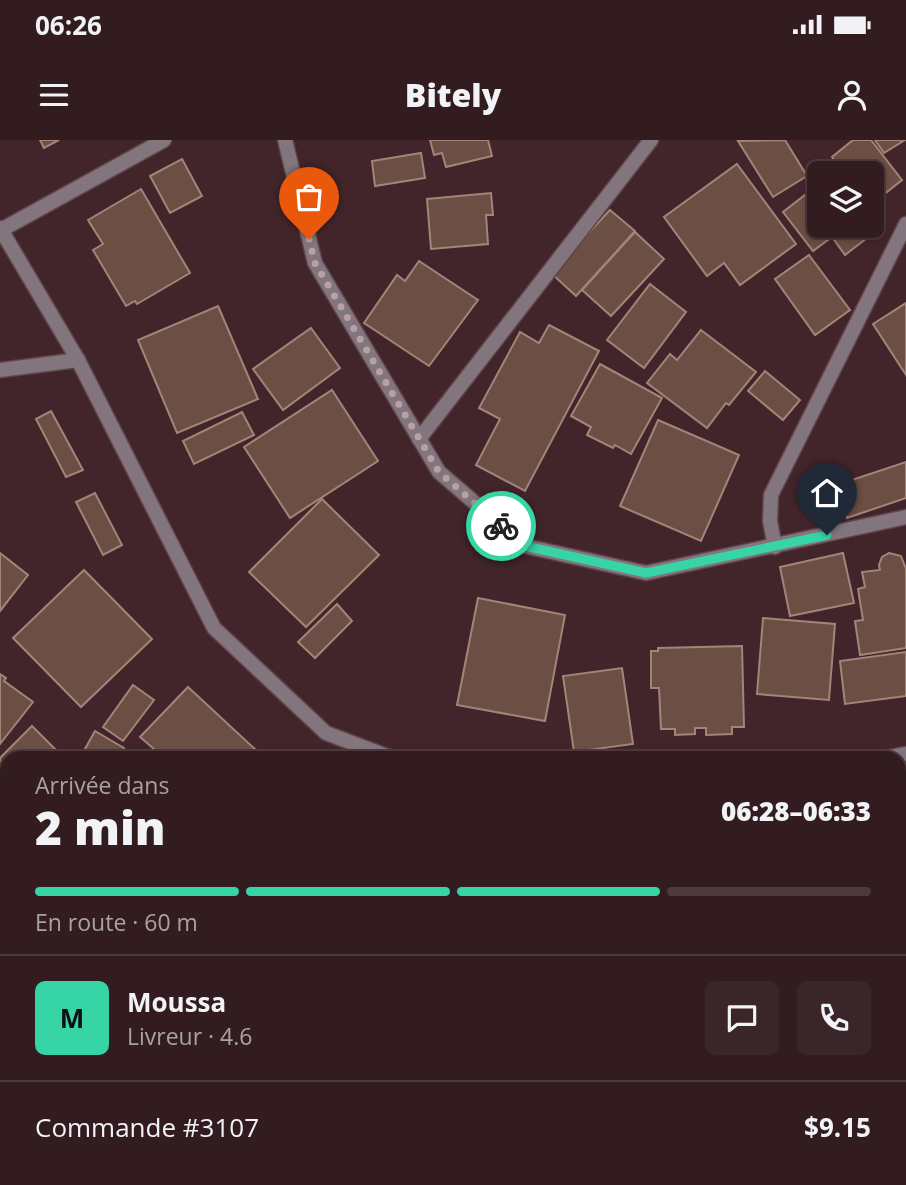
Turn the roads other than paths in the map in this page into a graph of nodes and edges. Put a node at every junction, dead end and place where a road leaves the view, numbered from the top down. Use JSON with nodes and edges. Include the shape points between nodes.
{"nodes":[{"id":1,"x":164,"y":140,"type":"edge"},
{"id":2,"x":285,"y":140,"type":"edge"},
{"id":3,"x":651,"y":140,"type":"edge"},
{"id":4,"x":906,"y":224,"type":"edge"},
{"id":5,"x":1,"y":229,"type":"edge"},
{"id":6,"x":78,"y":360,"type":"junction"},
{"id":7,"x":0,"y":370,"type":"edge"},
{"id":8,"x":419,"y":439,"type":"junction"},
{"id":9,"x":906,"y":517,"type":"edge"},
{"id":10,"x":775,"y":547,"type":"junction"},
{"id":11,"x":374,"y":751,"type":"edge"}],
"edges":[{"from":1,"to":5,"type":"street"},
{"from":2,"to":8,"type":"street","via":[[315,263]]},
{"from":3,"to":8,"type":"street"},
{"from":4,"to":10,"type":"street","via":[[771,495]]},
{"from":5,"to":6,"type":"street"},
{"from":6,"to":7,"type":"street"},
{"from":6,"to":11,"type":"street","via":[[214,628],[326,733]]},
{"from":8,"to":10,"type":"street","via":[[439,472],[525,546],[646,573]]},
{"from":9,"to":10,"type":"street"}]}
